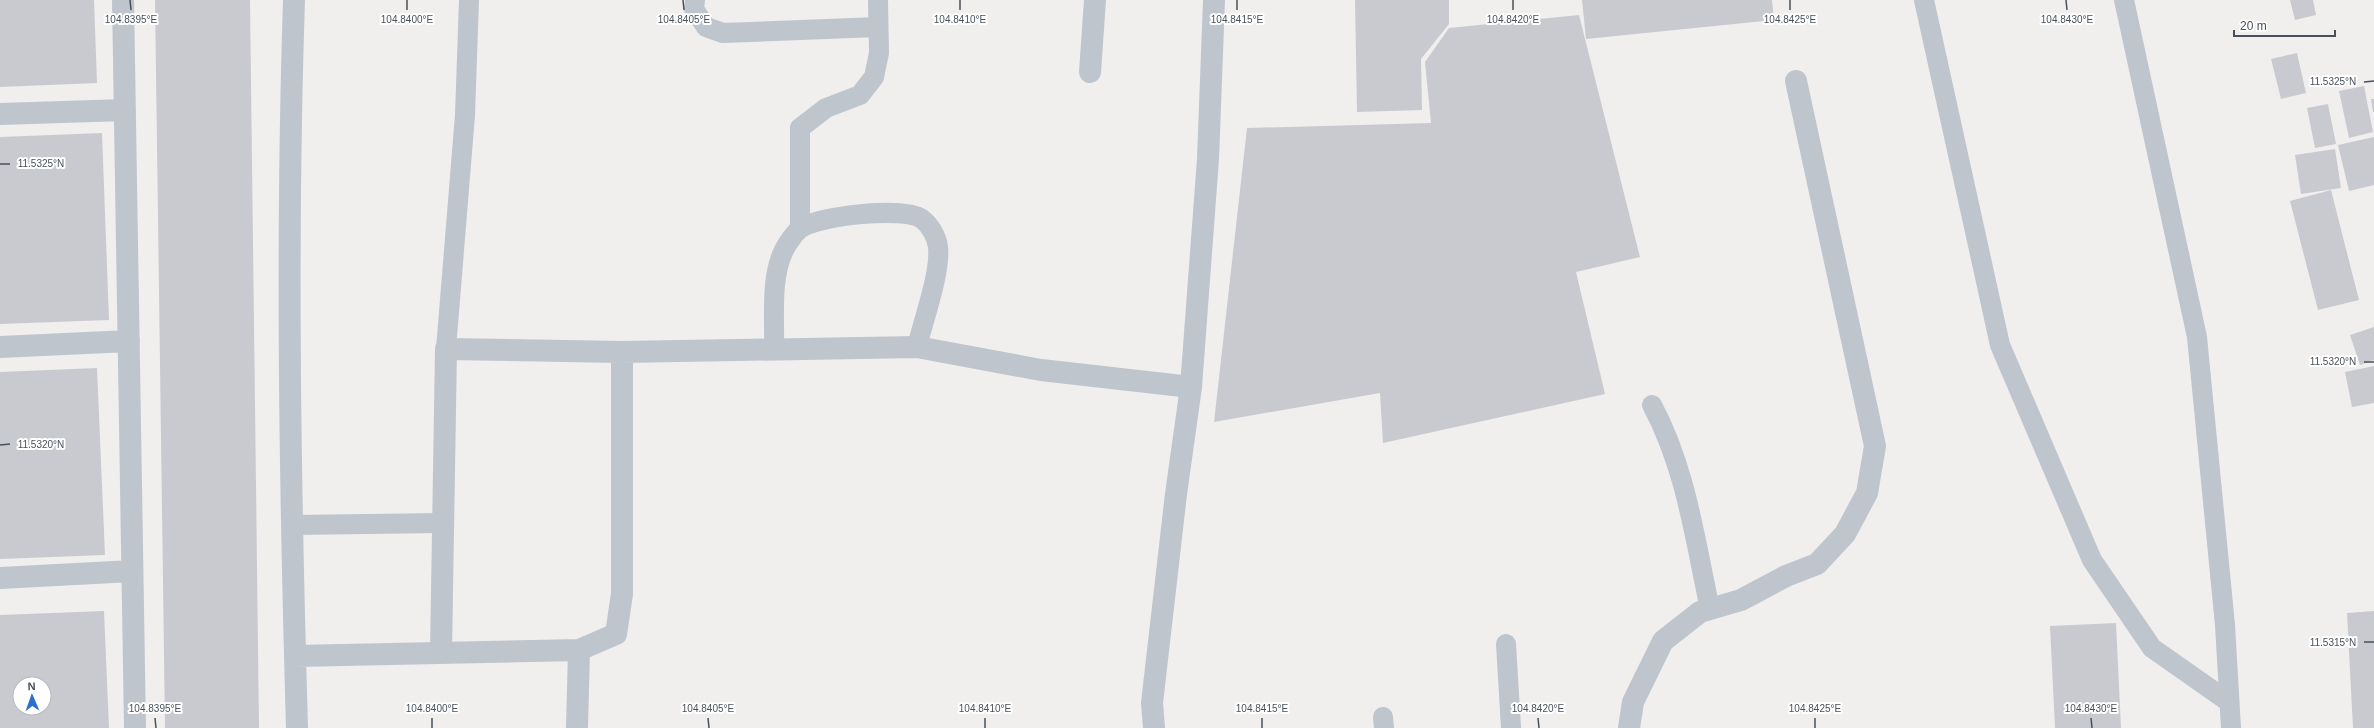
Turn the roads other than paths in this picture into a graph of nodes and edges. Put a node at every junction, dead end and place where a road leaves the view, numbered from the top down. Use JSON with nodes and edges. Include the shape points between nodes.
{"nodes":[{"id":1,"x":123,"y":0,"type":"edge"},
{"id":2,"x":294,"y":0,"type":"edge"},
{"id":3,"x":469,"y":0,"type":"edge"},
{"id":4,"x":695,"y":0,"type":"edge"},
{"id":5,"x":878,"y":0,"type":"edge"},
{"id":6,"x":1095,"y":0,"type":"edge"},
{"id":7,"x":1214,"y":0,"type":"edge"},
{"id":8,"x":1924,"y":0,"type":"edge"},
{"id":9,"x":2124,"y":0,"type":"edge"},
{"id":10,"x":878,"y":27,"type":"junction"},
{"id":11,"x":1090,"y":72,"type":"dead end"},
{"id":12,"x":1796,"y":81,"type":"dead end"},
{"id":13,"x":125,"y":110,"type":"junction"},
{"id":14,"x":0,"y":114,"type":"edge"},
{"id":15,"x":800,"y":228,"type":"junction"},
{"id":16,"x":129,"y":341,"type":"junction"},
{"id":17,"x":0,"y":347,"type":"edge"},
{"id":18,"x":774,"y":348,"type":"junction"},
{"id":19,"x":917,"y":348,"type":"junction"},
{"id":20,"x":446,"y":349,"type":"junction"},
{"id":21,"x":622,"y":352,"type":"junction"},
{"id":22,"x":1191,"y":387,"type":"junction"},
{"id":23,"x":1652,"y":405,"type":"dead end"},
{"id":24,"x":442,"y":523,"type":"junction"},
{"id":25,"x":292,"y":525,"type":"junction"},
{"id":26,"x":132,"y":571,"type":"junction"},
{"id":27,"x":0,"y":578,"type":"edge"},
{"id":28,"x":1710,"y":609,"type":"junction"},
{"id":29,"x":1506,"y":644,"type":"dead end"},
{"id":30,"x":579,"y":650,"type":"junction"},
{"id":31,"x":441,"y":653,"type":"junction"},
{"id":32,"x":295,"y":656,"type":"junction"},
{"id":33,"x":2229,"y":702,"type":"junction"},
{"id":34,"x":135,"y":728,"type":"edge"},
{"id":35,"x":297,"y":728,"type":"edge"},
{"id":36,"x":577,"y":728,"type":"edge"},
{"id":37,"x":1154,"y":728,"type":"edge"},
{"id":38,"x":1511,"y":728,"type":"edge"},
{"id":39,"x":1629,"y":728,"type":"edge"},
{"id":40,"x":2231,"y":728,"type":"edge"}],
"edges":[{"from":1,"to":13,"type":"street"},
{"from":2,"to":25,"type":"street","via":[[289,145]]},
{"from":3,"to":20,"type":"lane","via":[[465,115]]},
{"from":4,"to":10,"type":"lane","via":[[694,9],[706,27],[723,33]]},
{"from":5,"to":10,"type":"lane"},
{"from":6,"to":11,"type":"street"},
{"from":7,"to":22,"type":"street","via":[[1208,160]]},
{"from":8,"to":33,"type":"lane","via":[[2000,345],[2092,560],[2152,648]]},
{"from":9,"to":33,"type":"lane","via":[[2198,337],[2225,625]]},
{"from":10,"to":15,"type":"lane","via":[[879,53],[874,77],[860,95],[826,108],[800,128]]},
{"from":12,"to":28,"type":"street","via":[[1875,446],[1867,493],[1845,534],[1817,564],[1786,576],[1742,600]]},
{"from":13,"to":14,"type":"street"},
{"from":13,"to":16,"type":"street"},
{"from":15,"to":18,"type":"lane","via":[[784,250],[776,276]]},
{"from":15,"to":19,"type":"lane","via":[[826,218],[894,211],[921,218],[927,223],[938,246],[937,266]]},
{"from":16,"to":17,"type":"street"},
{"from":16,"to":26,"type":"street"},
{"from":18,"to":19,"type":"street"},
{"from":18,"to":21,"type":"street"},
{"from":19,"to":22,"type":"street","via":[[1042,370]]},
{"from":20,"to":21,"type":"street"},
{"from":20,"to":24,"type":"street"},
{"from":21,"to":30,"type":"street","via":[[622,594],[616,634]]},
{"from":22,"to":37,"type":"street","via":[[1152,703]]},
{"from":23,"to":28,"type":"lane","via":[[1678,463]]},
{"from":24,"to":25,"type":"lane"},
{"from":24,"to":31,"type":"street"},
{"from":25,"to":32,"type":"street"},
{"from":26,"to":27,"type":"street"},
{"from":26,"to":34,"type":"street"},
{"from":28,"to":39,"type":"street","via":[[1700,612],[1663,641],[1633,702]]},
{"from":29,"to":38,"type":"lane"},
{"from":30,"to":31,"type":"street"},
{"from":30,"to":36,"type":"street"},
{"from":31,"to":32,"type":"street"},
{"from":32,"to":35,"type":"street"},
{"from":33,"to":40,"type":"lane"}]}
